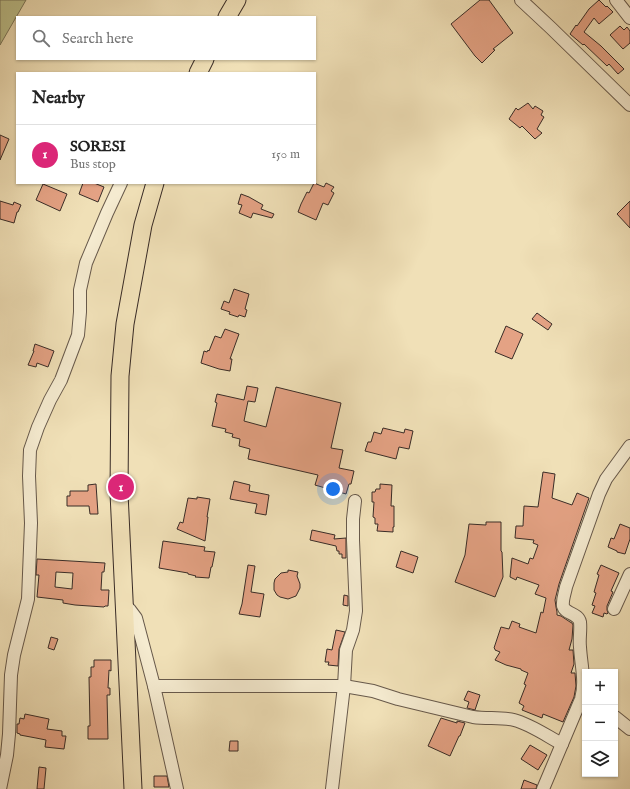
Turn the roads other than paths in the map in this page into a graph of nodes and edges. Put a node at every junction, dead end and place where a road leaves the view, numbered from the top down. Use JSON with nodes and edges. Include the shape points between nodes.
{"nodes":[{"id":1,"x":237,"y":0,"type":"edge"},
{"id":2,"x":521,"y":0,"type":"edge"},
{"id":3,"x":616,"y":0,"type":"edge"},
{"id":4,"x":228,"y":16,"type":"edge"},
{"id":5,"x":630,"y":18,"type":"edge"},
{"id":6,"x":630,"y":105,"type":"edge"},
{"id":7,"x":120,"y":184,"type":"edge"},
{"id":8,"x":155,"y":184,"type":"edge"},
{"id":9,"x":630,"y":446,"type":"edge"},
{"id":10,"x":355,"y":501,"type":"dead end"},
{"id":11,"x":630,"y":574,"type":"edge"},
{"id":12,"x":124,"y":604,"type":"junction"},
{"id":13,"x":614,"y":609,"type":"dead end"},
{"id":14,"x":582,"y":669,"type":"edge"},
{"id":15,"x":154,"y":686,"type":"junction"},
{"id":16,"x":344,"y":686,"type":"junction"},
{"id":17,"x":582,"y":697,"type":"edge"},
{"id":18,"x":618,"y":719,"type":"edge"},
{"id":19,"x":630,"y":729,"type":"edge"},
{"id":20,"x":562,"y":744,"type":"junction"},
{"id":21,"x":0,"y":789,"type":"edge"},
{"id":22,"x":133,"y":789,"type":"edge"},
{"id":23,"x":176,"y":789,"type":"edge"},
{"id":24,"x":332,"y":789,"type":"edge"},
{"id":25,"x":543,"y":789,"type":"edge"}],
"edges":[{"from":1,"to":4,"type":"highway"},
{"from":2,"to":6,"type":"street"},
{"from":3,"to":5,"type":"street"},
{"from":7,"to":21,"type":"street","via":[[86,263],[80,290],[78,335],[30,450],[28,599],[11,675],[7,755]]},
{"from":8,"to":12,"type":"highway","via":[[143,225],[125,324],[120,376],[119,493]]},
{"from":9,"to":14,"type":"street","via":[[606,479],[563,600],[566,610],[580,621]]},
{"from":10,"to":16,"type":"street","via":[[353,540],[356,611],[346,650]]},
{"from":11,"to":13,"type":"street"},
{"from":12,"to":15,"type":"street","via":[[136,618]]},
{"from":12,"to":22,"type":"highway"},
{"from":15,"to":16,"type":"street"},
{"from":15,"to":23,"type":"street"},
{"from":16,"to":20,"type":"street","via":[[473,717],[513,719]]},
{"from":16,"to":24,"type":"street"},
{"from":17,"to":20,"type":"street"},
{"from":18,"to":19,"type":"street"},
{"from":20,"to":25,"type":"street"}]}
